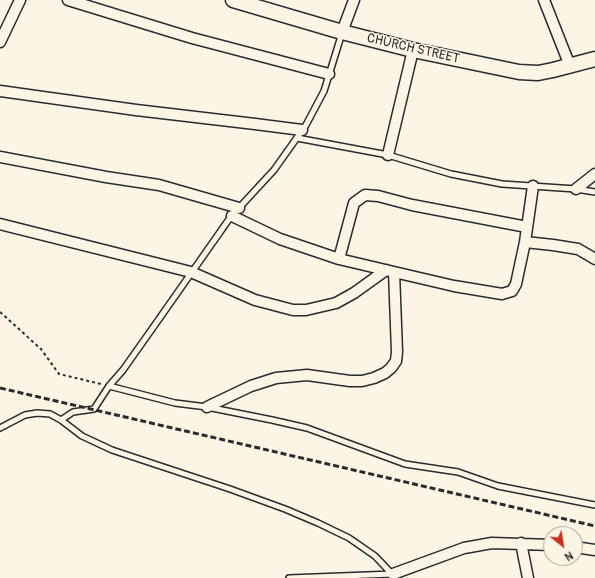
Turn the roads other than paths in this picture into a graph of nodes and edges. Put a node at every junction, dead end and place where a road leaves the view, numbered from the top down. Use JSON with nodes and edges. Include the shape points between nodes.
{"nodes":[{"id":1,"x":20,"y":0,"type":"edge"},
{"id":2,"x":68,"y":0,"type":"edge"},
{"id":3,"x":233,"y":0,"type":"edge"},
{"id":4,"x":354,"y":0,"type":"edge"},
{"id":5,"x":544,"y":0,"type":"edge"},
{"id":6,"x":342,"y":32,"type":"junction"},
{"id":7,"x":0,"y":42,"type":"edge"},
{"id":8,"x":413,"y":50,"type":"junction"},
{"id":9,"x":595,"y":59,"type":"edge"},
{"id":10,"x":570,"y":66,"type":"junction"},
{"id":11,"x":330,"y":74,"type":"junction"},
{"id":12,"x":0,"y":91,"type":"edge"},
{"id":13,"x":300,"y":134,"type":"junction"},
{"id":14,"x":388,"y":156,"type":"junction"},
{"id":15,"x":0,"y":157,"type":"edge"},
{"id":16,"x":595,"y":174,"type":"edge"},
{"id":17,"x":533,"y":186,"type":"junction"},
{"id":18,"x":576,"y":189,"type":"junction"},
{"id":19,"x":595,"y":192,"type":"edge"},
{"id":20,"x":239,"y":208,"type":"junction"},
{"id":21,"x":232,"y":216,"type":"junction"},
{"id":22,"x":0,"y":224,"type":"edge"},
{"id":23,"x":527,"y":227,"type":"junction"},
{"id":24,"x":525,"y":242,"type":"junction"},
{"id":25,"x":339,"y":259,"type":"junction"},
{"id":26,"x":595,"y":259,"type":"edge"},
{"id":27,"x":390,"y":271,"type":"junction"},
{"id":28,"x":191,"y":272,"type":"junction"},
{"id":29,"x":109,"y":386,"type":"junction"},
{"id":30,"x":207,"y":407,"type":"junction"},
{"id":31,"x":61,"y":420,"type":"junction"},
{"id":32,"x":0,"y":428,"type":"edge"},
{"id":33,"x":595,"y":505,"type":"edge"},
{"id":34,"x":521,"y":543,"type":"junction"},
{"id":35,"x":543,"y":544,"type":"edge"},
{"id":36,"x":583,"y":548,"type":"edge"},
{"id":37,"x":595,"y":550,"type":"edge"},
{"id":38,"x":393,"y":576,"type":"edge"},
{"id":39,"x":289,"y":578,"type":"edge"},
{"id":40,"x":528,"y":578,"type":"edge"}],
"edges":[{"from":1,"to":7,"type":"street"},
{"from":2,"to":11,"type":"street","via":[[172,32]]},
{"from":3,"to":6,"type":"street","name":"CHURCH STREET"},
{"from":4,"to":6,"type":"street"},
{"from":5,"to":10,"type":"street"},
{"from":6,"to":8,"type":"street","name":"CHURCH STREET"},
{"from":6,"to":11,"type":"lane"},
{"from":8,"to":10,"type":"street","name":"CHURCH STREET","via":[[519,72],[546,72]]},
{"from":8,"to":14,"type":"street"},
{"from":9,"to":10,"type":"street","name":"CHURCH STREET"},
{"from":11,"to":13,"type":"lane","via":[[324,91]]},
{"from":12,"to":13,"type":"street","via":[[255,124]]},
{"from":13,"to":14,"type":"lane"},
{"from":13,"to":20,"type":"lane","via":[[274,170]]},
{"from":14,"to":17,"type":"lane","via":[[451,174],[502,184]]},
{"from":15,"to":20,"type":"street","via":[[159,186]]},
{"from":16,"to":18,"type":"street"},
{"from":17,"to":18,"type":"lane"},
{"from":17,"to":23,"type":"street"},
{"from":18,"to":19,"type":"lane"},
{"from":20,"to":21,"type":"lane"},
{"from":21,"to":25,"type":"street","via":[[280,239]]},
{"from":21,"to":28,"type":"lane"},
{"from":22,"to":28,"type":"street"},
{"from":23,"to":24,"type":"street"},
{"from":23,"to":25,"type":"street","via":[[365,194],[354,203]]},
{"from":24,"to":26,"type":"street","via":[[578,249]]},
{"from":24,"to":27,"type":"street","via":[[516,284],[512,291],[507,293],[454,286]]},
{"from":25,"to":27,"type":"street"},
{"from":27,"to":28,"type":"street","via":[[336,303],[306,310],[293,310],[255,300]]},
{"from":27,"to":30,"type":"street","via":[[397,352],[396,361],[385,373],[362,381],[307,375],[276,378]]},
{"from":28,"to":29,"type":"lane","via":[[123,370]]},
{"from":29,"to":30,"type":"lane","via":[[175,403]]},
{"from":29,"to":31,"type":"lane","via":[[94,409],[73,412]]},
{"from":30,"to":33,"type":"lane","via":[[307,428],[405,464],[458,472],[498,486]]},
{"from":31,"to":32,"type":"lane","via":[[50,414],[37,413],[25,415]]},
{"from":31,"to":38,"type":"lane","via":[[82,436],[112,450],[285,509],[318,523],[349,538],[375,556]]},
{"from":34,"to":35,"type":"street"},
{"from":34,"to":38,"type":"street","via":[[492,543],[464,548]]},
{"from":34,"to":40,"type":"street"},
{"from":36,"to":37,"type":"street"},
{"from":38,"to":39,"type":"lane"}]}
